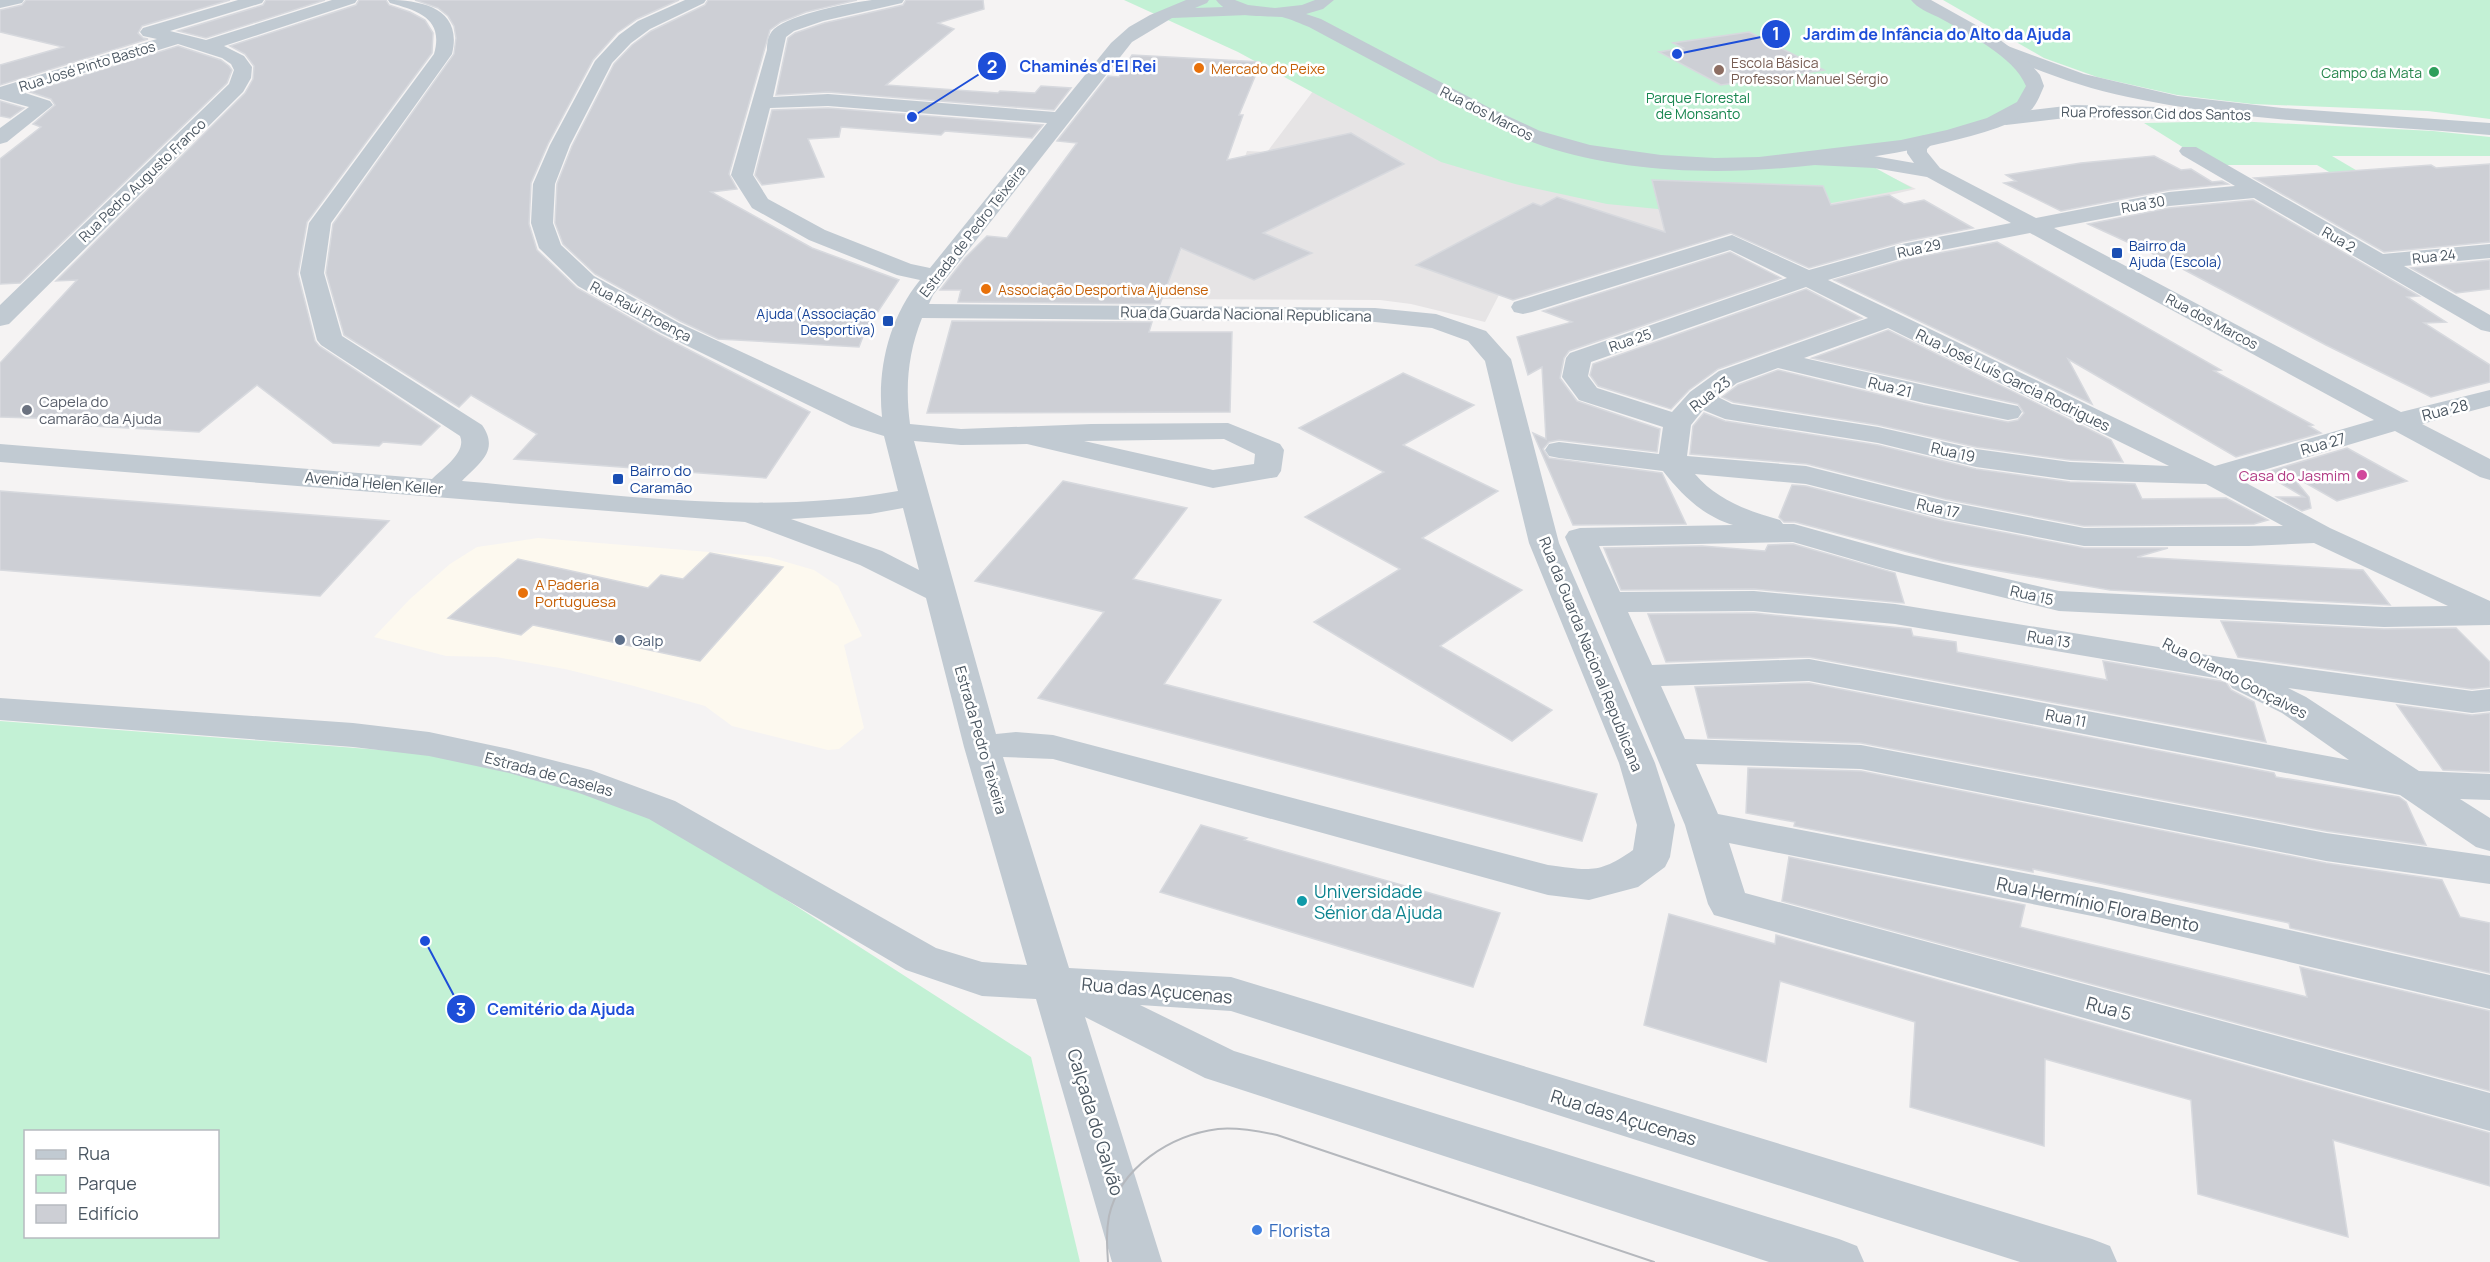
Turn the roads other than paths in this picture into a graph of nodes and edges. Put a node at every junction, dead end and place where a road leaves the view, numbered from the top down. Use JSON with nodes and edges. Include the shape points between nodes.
{"nodes":[{"id":1,"x":16,"y":0,"type":"edge"},
{"id":2,"x":256,"y":0,"type":"edge"},
{"id":3,"x":349,"y":0,"type":"edge"},
{"id":4,"x":396,"y":0,"type":"edge"},
{"id":5,"x":698,"y":0,"type":"edge"},
{"id":6,"x":896,"y":0,"type":"edge"},
{"id":7,"x":1201,"y":0,"type":"edge"},
{"id":8,"x":1224,"y":0,"type":"edge"},
{"id":9,"x":1326,"y":0,"type":"edge"},
{"id":10,"x":1919,"y":0,"type":"edge"},
{"id":11,"x":0,"y":3,"type":"edge"},
{"id":12,"x":1248,"y":10,"type":"junction"},
{"id":13,"x":1283,"y":12,"type":"junction"},
{"id":14,"x":1164,"y":16,"type":"junction"},
{"id":15,"x":175,"y":39,"type":"junction"},
{"id":16,"x":205,"y":46,"type":"junction"},
{"id":17,"x":2005,"y":50,"type":"junction"},
{"id":18,"x":0,"y":93,"type":"edge"},
{"id":19,"x":762,"y":103,"type":"junction"},
{"id":20,"x":2307,"y":115,"type":"junction"},
{"id":21,"x":1059,"y":118,"type":"junction"},
{"id":22,"x":2006,"y":119,"type":"junction"},
{"id":23,"x":2490,"y":129,"type":"edge"},
{"id":24,"x":0,"y":138,"type":"edge"},
{"id":25,"x":1925,"y":141,"type":"junction"},
{"id":26,"x":2189,"y":151,"type":"dead end"},
{"id":27,"x":1814,"y":159,"type":"junction"},
{"id":28,"x":1933,"y":172,"type":"junction"},
{"id":29,"x":2256,"y":191,"type":"junction"},
{"id":30,"x":2031,"y":225,"type":"junction"},
{"id":31,"x":2490,"y":251,"type":"edge"},
{"id":32,"x":2379,"y":261,"type":"junction"},
{"id":33,"x":935,"y":276,"type":"junction"},
{"id":34,"x":1809,"y":278,"type":"junction"},
{"id":35,"x":1523,"y":307,"type":"dead end"},
{"id":36,"x":912,"y":310,"type":"junction"},
{"id":37,"x":0,"y":319,"type":"edge"},
{"id":38,"x":1889,"y":320,"type":"junction"},
{"id":39,"x":2490,"y":325,"type":"edge"},
{"id":40,"x":1773,"y":359,"type":"junction"},
{"id":41,"x":1700,"y":398,"type":"junction"},
{"id":42,"x":2490,"y":398,"type":"edge"},
{"id":43,"x":2008,"y":412,"type":"dead end"},
{"id":44,"x":2400,"y":422,"type":"junction"},
{"id":45,"x":1677,"y":423,"type":"junction"},
{"id":46,"x":897,"y":431,"type":"junction"},
{"id":47,"x":1027,"y":436,"type":"junction"},
{"id":48,"x":1559,"y":450,"type":"dead end"},
{"id":49,"x":0,"y":453,"type":"edge"},
{"id":50,"x":1672,"y":464,"type":"junction"},
{"id":51,"x":2490,"y":471,"type":"edge"},
{"id":52,"x":2212,"y":476,"type":"junction"},
{"id":53,"x":440,"y":488,"type":"junction"},
{"id":54,"x":914,"y":497,"type":"junction"},
{"id":55,"x":747,"y":513,"type":"junction"},
{"id":56,"x":1794,"y":533,"type":"junction"},
{"id":57,"x":2319,"y":534,"type":"junction"},
{"id":58,"x":940,"y":593,"type":"junction"},
{"id":59,"x":2058,"y":601,"type":"junction"},
{"id":60,"x":1607,"y":602,"type":"junction"},
{"id":61,"x":2490,"y":614,"type":"edge"},
{"id":62,"x":2220,"y":668,"type":"junction"},
{"id":63,"x":1640,"y":676,"type":"junction"},
{"id":64,"x":2490,"y":700,"type":"edge"},
{"id":65,"x":0,"y":709,"type":"edge"},
{"id":66,"x":982,"y":747,"type":"junction"},
{"id":67,"x":1674,"y":751,"type":"junction"},
{"id":68,"x":2412,"y":784,"type":"junction"},
{"id":69,"x":2490,"y":787,"type":"edge"},
{"id":70,"x":1704,"y":825,"type":"junction"},
{"id":71,"x":2490,"y":837,"type":"edge"},
{"id":72,"x":2490,"y":870,"type":"edge"},
{"id":73,"x":1053,"y":982,"type":"junction"},
{"id":74,"x":2490,"y":992,"type":"edge"},
{"id":75,"x":2490,"y":1112,"type":"edge"},
{"id":76,"x":1137,"y":1262,"type":"edge"},
{"id":77,"x":1839,"y":1262,"type":"edge"},
{"id":78,"x":2092,"y":1262,"type":"edge"}],
"edges":[{"from":1,"to":11,"type":"street"},
{"from":2,"to":15,"type":"street","via":[[149,32]]},
{"from":3,"to":16,"type":"street"},
{"from":4,"to":53,"type":"street","via":[[426,10],[441,23],[447,37],[443,54],[320,223],[312,273],[330,340],[471,431],[476,440],[474,452]]},
{"from":5,"to":46,"type":"street","name":"Rua Raúl Proença","via":[[644,26],[604,61],[544,184],[542,223],[550,248],[586,281],[670,328],[861,420]]},
{"from":6,"to":19,"type":"street","via":[[802,22],[781,31]]},
{"from":7,"to":14,"type":"street","name":"Estrada de Pedro Teixeira"},
{"from":8,"to":12,"type":"street"},
{"from":9,"to":13,"type":"street","via":[[1313,8]]},
{"from":10,"to":17,"type":"street","name":"Rua dos Marcos"},
{"from":12,"to":13,"type":"street"},
{"from":12,"to":14,"type":"street","name":"Estrada de Pedro Teixeira"},
{"from":13,"to":27,"type":"street","name":"Rua dos Marcos","via":[[1315,23],[1539,139],[1588,151],[1675,162],[1734,164]]},
{"from":14,"to":21,"type":"street","name":"Estrada de Pedro Teixeira","via":[[1126,38]]},
{"from":15,"to":16,"type":"street"},
{"from":15,"to":18,"type":"street","name":"Rua José Pinto Bastos"},
{"from":16,"to":37,"type":"street","name":"Rua Pedro Augusto Franco","via":[[240,62],[244,70],[236,88]]},
{"from":17,"to":20,"type":"street","name":"Rua Professor Cid dos Santos","via":[[2078,79],[2133,93]]},
{"from":17,"to":22,"type":"street","name":"Rua dos Marcos","via":[[2022,63],[2035,87],[2022,108]]},
{"from":18,"to":24,"type":"street","via":[[43,105]]},
{"from":19,"to":21,"type":"street","via":[[828,100]]},
{"from":19,"to":33,"type":"street","via":[[742,175],[760,203],[817,235],[905,270]]},
{"from":20,"to":22,"type":"street","name":"Rua Professor Cid dos Santos","via":[[2074,111]]},
{"from":20,"to":23,"type":"street","name":"Rua Professor Cid dos Santos"},
{"from":21,"to":33,"type":"street","name":"Estrada de Pedro Teixeira"},
{"from":22,"to":25,"type":"street","name":"Rua dos Marcos"},
{"from":25,"to":27,"type":"street","name":"Rua dos Marcos"},
{"from":25,"to":28,"type":"street","name":"Rua dos Marcos","via":[[1917,147],[1917,153]]},
{"from":26,"to":29,"type":"street","name":"Rua 2"},
{"from":27,"to":28,"type":"street","name":"Rua dos Marcos","via":[[1874,162]]},
{"from":28,"to":30,"type":"street","name":"Rua dos Marcos"},
{"from":29,"to":30,"type":"street","name":"Rua 30","via":[[2169,200]]},
{"from":29,"to":32,"type":"street","name":"Rua 2"},
{"from":30,"to":34,"type":"street","name":"Rua 29","via":[[1902,251]]},
{"from":30,"to":44,"type":"street","name":"Rua dos Marcos"},
{"from":31,"to":32,"type":"street","name":"Rua 24"},
{"from":32,"to":39,"type":"street","name":"Rua 2"},
{"from":33,"to":36,"type":"street","name":"Estrada de Pedro Teixeira"},
{"from":34,"to":35,"type":"street","name":"Rua José Luís Garcia Rodrigues","via":[[1732,242]]},
{"from":34,"to":38,"type":"street","name":"Rua José Luís Garcia Rodrigues"},
{"from":34,"to":45,"type":"street","name":"Rua 25","via":[[1579,358],[1575,377],[1587,394]]},
{"from":36,"to":46,"type":"street","name":"Estrada de Pedro Teixeira","via":[[893,374]]},
{"from":36,"to":66,"type":"street","name":"Rua da Guarda Nacional Republicana","via":[[1375,315],[1436,321],[1477,336],[1498,358],[1544,543],[1637,764],[1656,825],[1651,857],[1624,877],[1589,885],[1548,880],[1053,747]]},
{"from":38,"to":40,"type":"street","name":"Rua 23"},
{"from":38,"to":52,"type":"street","name":"Rua José Luís Garcia Rodrigues"},
{"from":40,"to":41,"type":"street","name":"Rua 23","via":[[1728,377]]},
{"from":40,"to":43,"type":"street","name":"Rua 21"},
{"from":41,"to":45,"type":"street","name":"Rua 23"},
{"from":41,"to":52,"type":"street","name":"Rua 19","via":[[1725,411],[1878,435],[1976,458],[2070,471]]},
{"from":42,"to":44,"type":"street","name":"Rua 28"},
{"from":44,"to":51,"type":"street","name":"Rua dos Marcos"},
{"from":44,"to":52,"type":"street","name":"Rua 27"},
{"from":45,"to":50,"type":"street","name":"Rua 23"},
{"from":46,"to":47,"type":"street","via":[[962,437]]},
{"from":46,"to":54,"type":"street","name":"Estrada de Pedro Teixeira"},
{"from":47,"to":47,"type":"street","via":[[1228,431],[1270,450],[1267,471],[1213,479]]},
{"from":48,"to":50,"type":"street","name":"Rua 17"},
{"from":49,"to":53,"type":"street","name":"Avenida Helen Keller"},
{"from":50,"to":56,"type":"street","via":[[1695,492],[1734,516]]},
{"from":50,"to":57,"type":"street","name":"Rua 17","via":[[1806,475],[1944,510],[2084,537]]},
{"from":52,"to":57,"type":"street","name":"Rua José Luís Garcia Rodrigues"},
{"from":53,"to":55,"type":"street","name":"Avenida Helen Keller"},
{"from":54,"to":55,"type":"street","name":"Avenida Helen Keller","via":[[870,505]]},
{"from":54,"to":58,"type":"street","name":"Estrada Pedro Teixeira"},
{"from":55,"to":58,"type":"street","name":"Avenida Helen Keller","via":[[871,558]]},
{"from":56,"to":59,"type":"street","name":"Rua 15"},
{"from":56,"to":60,"type":"street","name":"Rua 15","via":[[1580,537]]},
{"from":57,"to":61,"type":"street","name":"Rua José Luís Garcia Rodrigues"},
{"from":58,"to":66,"type":"street","name":"Estrada Pedro Teixeira"},
{"from":59,"to":61,"type":"street","name":"Rua 15","via":[[2384,617]]},
{"from":59,"to":62,"type":"street","name":"Rua Orlando Gonçalves","via":[[2174,645]]},
{"from":60,"to":62,"type":"street","name":"Rua 13","via":[[1754,600],[1895,614]]},
{"from":60,"to":63,"type":"street"},
{"from":62,"to":64,"type":"street","name":"Rua 13","via":[[2472,702]]},
{"from":62,"to":68,"type":"street","name":"Rua Orlando Gonçalves","via":[[2294,705]]},
{"from":63,"to":67,"type":"street"},
{"from":63,"to":68,"type":"street","name":"Rua 11","via":[[1809,670]]},
{"from":65,"to":73,"type":"street","name":"Estrada de Caselas","via":[[352,735],[429,744],[509,761],[591,783],[662,810],[921,959],[982,979]]},
{"from":66,"to":73,"type":"street","name":"Estrada Pedro Teixeira"},
{"from":67,"to":70,"type":"street"},
{"from":67,"to":72,"type":"street","via":[[1861,757],[2326,847]]},
{"from":68,"to":69,"type":"street","name":"Rua 11"},
{"from":68,"to":71,"type":"street","name":"Rua Orlando Gonçalves"},
{"from":70,"to":74,"type":"street","name":"Rua Hermínio Flora Bento","via":[[2102,903]]},
{"from":70,"to":75,"type":"street","name":"Rua 5","via":[[1728,904]]},
{"from":73,"to":76,"type":"street","name":"Calçada do Galvão"},
{"from":73,"to":77,"type":"street","name":"Rua das Açucenas","via":[[1221,1065]]},
{"from":73,"to":78,"type":"street","name":"Rua das Açucenas","via":[[1231,994]]}]}
